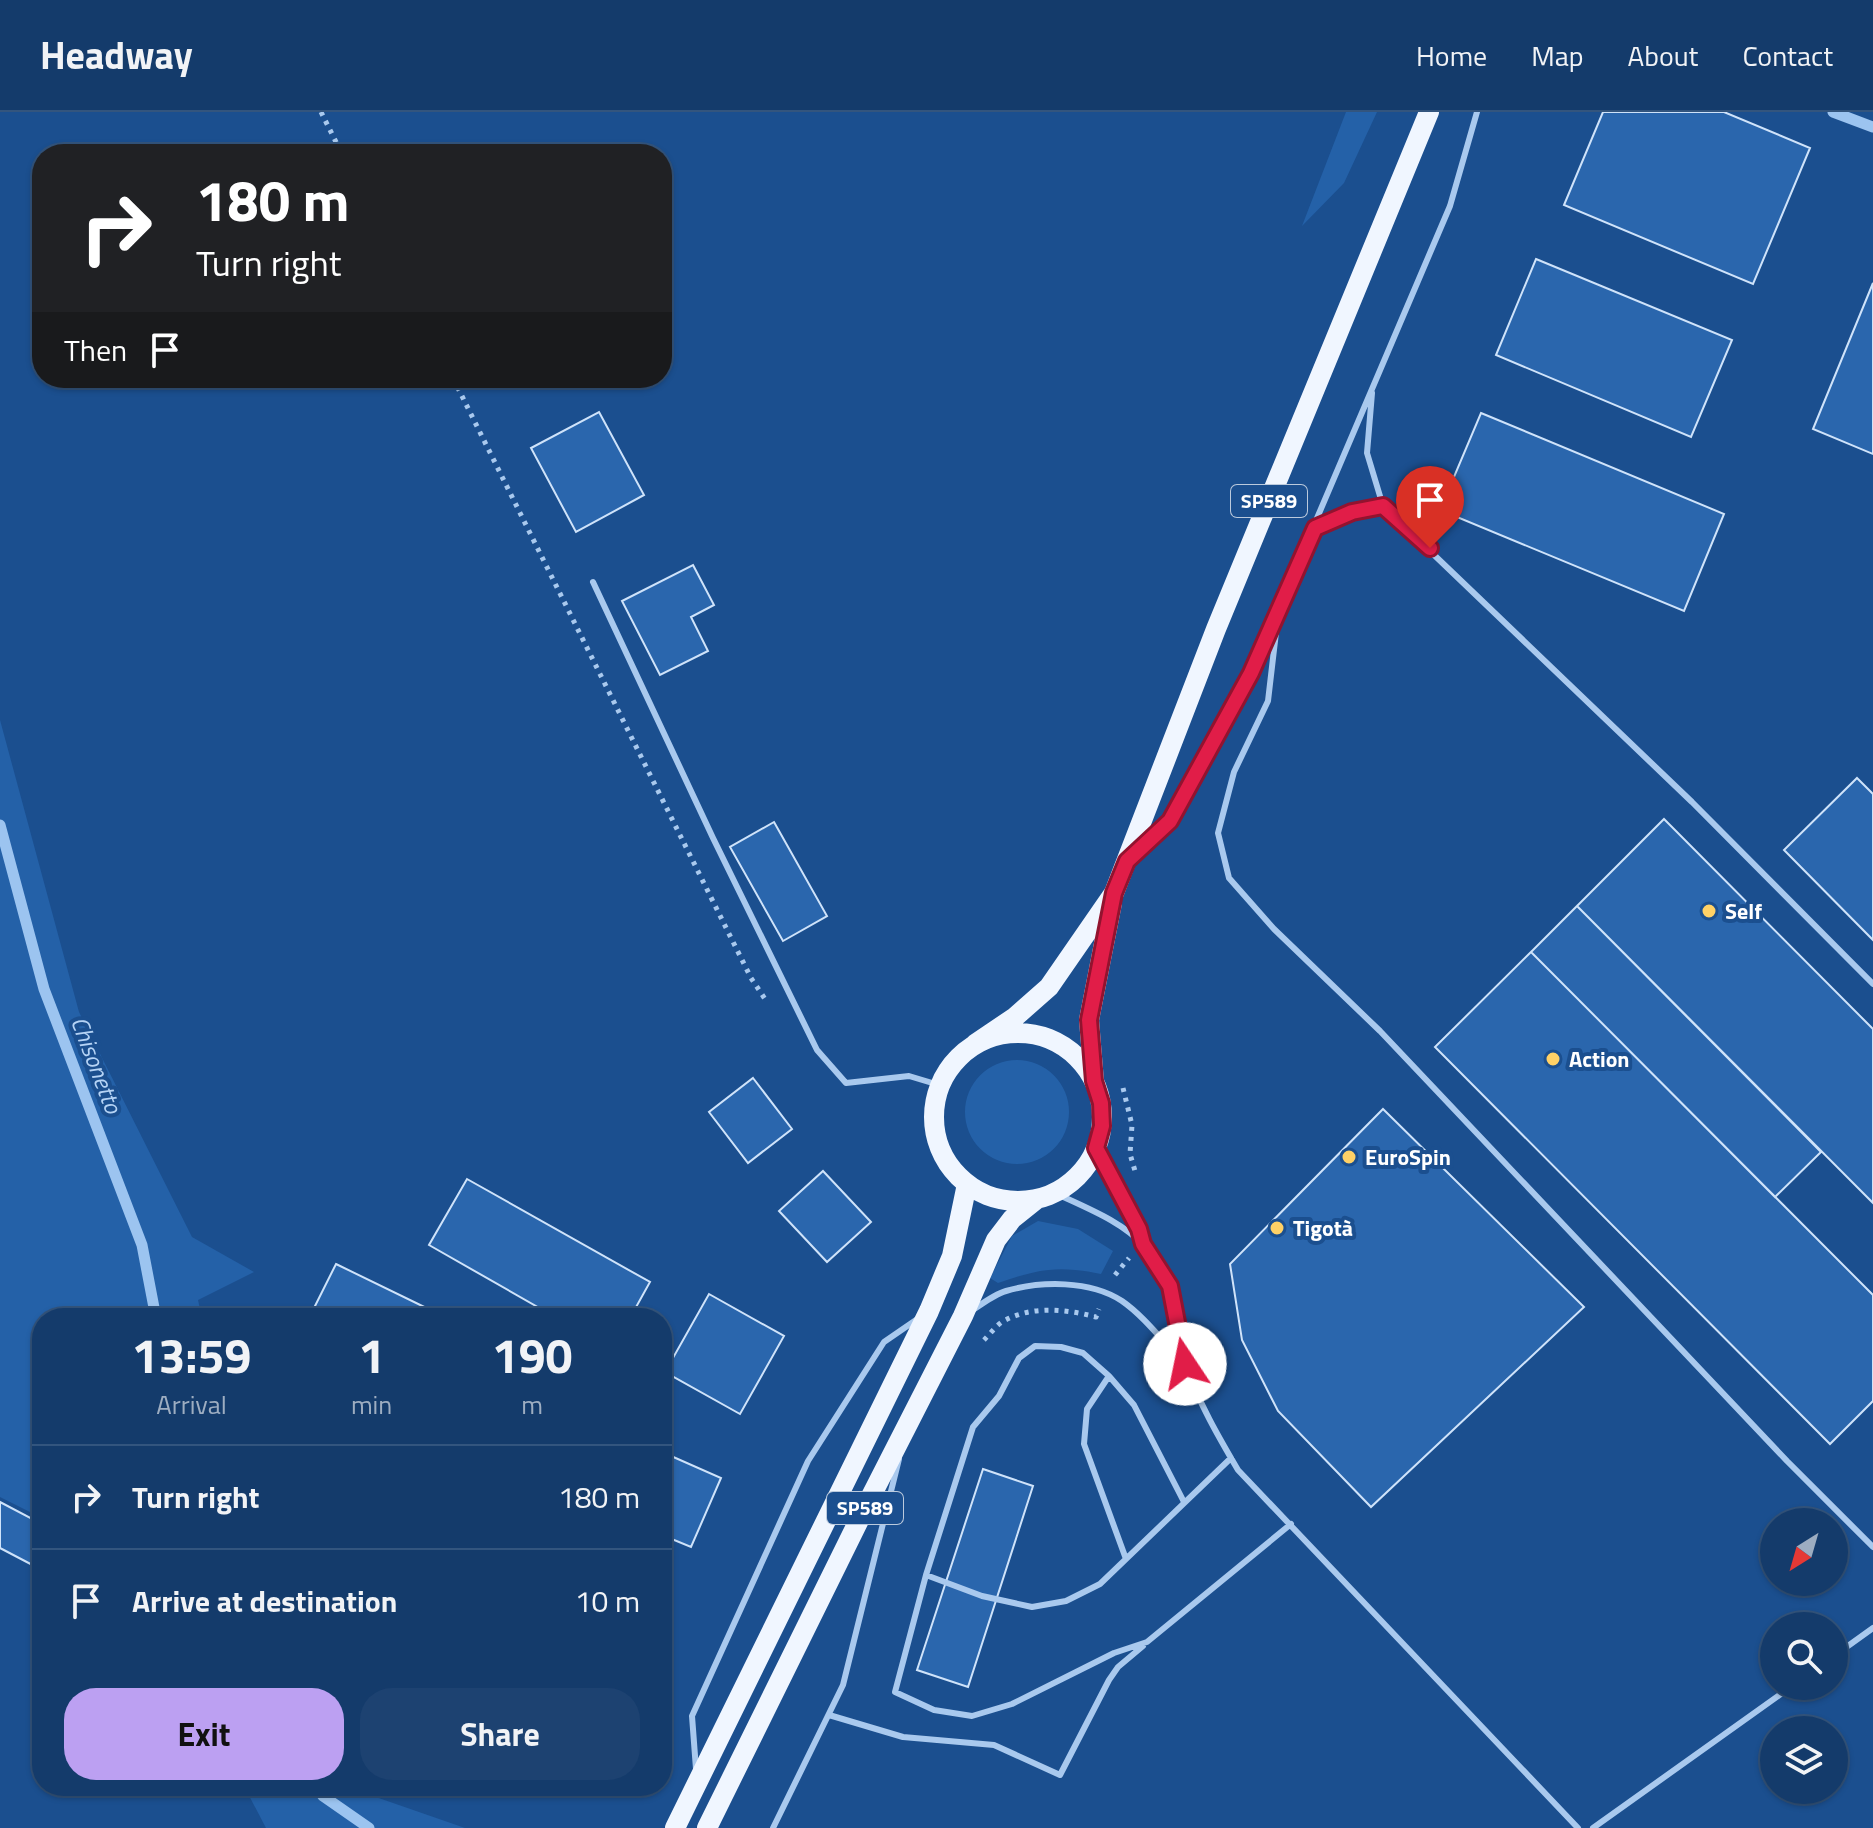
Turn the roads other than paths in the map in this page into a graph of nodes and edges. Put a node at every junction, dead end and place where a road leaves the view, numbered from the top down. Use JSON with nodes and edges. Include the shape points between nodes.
{"nodes":[{"id":1,"x":1429,"y":112,"type":"edge"},
{"id":2,"x":1477,"y":112,"type":"edge"},
{"id":3,"x":1372,"y":386,"type":"junction"},
{"id":4,"x":1383,"y":506,"type":"junction"},
{"id":5,"x":1315,"y":528,"type":"junction"},
{"id":6,"x":593,"y":582,"type":"dead end"},
{"id":7,"x":1279,"y":607,"type":"junction"},
{"id":8,"x":1127,"y":861,"type":"junction"},
{"id":9,"x":1114,"y":893,"type":"junction"},
{"id":10,"x":1873,"y":984,"type":"edge"},
{"id":11,"x":975,"y":1044,"type":"junction"},
{"id":12,"x":1094,"y":1081,"type":"junction"},
{"id":13,"x":939,"y":1085,"type":"junction"},
{"id":14,"x":1096,"y":1148,"type":"junction"},
{"id":15,"x":967,"y":1184,"type":"junction"},
{"id":16,"x":1046,"y":1196,"type":"junction"},
{"id":17,"x":1143,"y":1244,"type":"junction"},
{"id":18,"x":929,"y":1311,"type":"junction"},
{"id":19,"x":963,"y":1316,"type":"junction"},
{"id":20,"x":1185,"y":1364,"type":"junction"},
{"id":21,"x":1109,"y":1376,"type":"junction"},
{"id":22,"x":908,"y":1425,"type":"junction"},
{"id":23,"x":1231,"y":1458,"type":"junction"},
{"id":24,"x":1184,"y":1502,"type":"junction"},
{"id":25,"x":1291,"y":1524,"type":"junction"},
{"id":26,"x":1873,"y":1547,"type":"edge"},
{"id":27,"x":1126,"y":1559,"type":"junction"},
{"id":28,"x":926,"y":1575,"type":"junction"},
{"id":29,"x":1873,"y":1628,"type":"edge"},
{"id":30,"x":1147,"y":1642,"type":"junction"},
{"id":31,"x":1848,"y":1646,"type":"edge"},
{"id":32,"x":1772,"y":1700,"type":"edge"},
{"id":33,"x":829,"y":1715,"type":"junction"},
{"id":34,"x":696,"y":1783,"type":"junction"},
{"id":35,"x":675,"y":1828,"type":"edge"},
{"id":36,"x":707,"y":1828,"type":"edge"},
{"id":37,"x":773,"y":1828,"type":"edge"},
{"id":38,"x":1578,"y":1828,"type":"edge"},
{"id":39,"x":1593,"y":1828,"type":"edge"}],
"edges":[{"from":1,"to":8,"type":"main road","number":"SP589","via":[[1216,629]]},
{"from":2,"to":3,"type":"lane","via":[[1450,206]]},
{"from":3,"to":4,"type":"lane","via":[[1367,453]]},
{"from":3,"to":5,"type":"lane"},
{"from":4,"to":5,"type":"lane"},
{"from":4,"to":10,"type":"lane"},
{"from":5,"to":7,"type":"lane"},
{"from":6,"to":13,"type":"lane","via":[[817,1050],[846,1083],[909,1076]]},
{"from":7,"to":8,"type":"lane","via":[[1251,673],[1170,821]]},
{"from":7,"to":26,"type":"lane","via":[[1268,701],[1234,772],[1218,833],[1229,878]]},
{"from":8,"to":9,"type":"main road","number":"SP589"},
{"from":9,"to":11,"type":"main road","number":"SP589","via":[[1049,987]]},
{"from":9,"to":12,"type":"main road","number":"SP589","via":[[1089,1020]]},
{"from":11,"to":12,"type":"main road","number":"SP589","via":[[1001,1034],[1029,1033],[1056,1041],[1078,1058]]},
{"from":11,"to":13,"type":"main road","number":"SP589","via":[[953,1061]]},
{"from":12,"to":14,"type":"main road","number":"SP589","via":[[1102,1126]]},
{"from":13,"to":15,"type":"main road","via":[[933,1112],[936,1139],[947,1164]]},
{"from":14,"to":16,"type":"main road","number":"SP589","via":[[1072,1182]]},
{"from":14,"to":17,"type":"lane"},
{"from":15,"to":16,"type":"main road","via":[[1013,1201]]},
{"from":15,"to":18,"type":"main road","number":"SP589","via":[[952,1256]]},
{"from":16,"to":17,"type":"lane","via":[[1111,1220]]},
{"from":16,"to":19,"type":"main road","number":"SP589","via":[[1012,1219],[996,1240]]},
{"from":17,"to":20,"type":"lane","via":[[1170,1286]]},
{"from":18,"to":34,"type":"main road","number":"SP589"},
{"from":18,"to":34,"type":"lane","via":[[884,1342],[808,1461],[692,1716]]},
{"from":19,"to":20,"type":"lane","via":[[1003,1291],[1069,1285],[1104,1292],[1131,1309]]},
{"from":19,"to":22,"type":"main road","number":"SP589"},
{"from":20,"to":23,"type":"lane"},
{"from":21,"to":24,"type":"lane","via":[[1134,1405]]},
{"from":21,"to":27,"type":"lane","via":[[1087,1409],[1084,1444]]},
{"from":21,"to":28,"type":"lane","via":[[1083,1353],[1061,1347],[1035,1346],[1019,1358],[999,1396],[973,1427]]},
{"from":22,"to":33,"type":"lane","via":[[843,1685]]},
{"from":22,"to":36,"type":"main road","number":"SP589"},
{"from":23,"to":24,"type":"lane"},
{"from":23,"to":25,"type":"lane"},
{"from":24,"to":27,"type":"lane"},
{"from":25,"to":30,"type":"lane"},
{"from":25,"to":38,"type":"lane"},
{"from":27,"to":28,"type":"lane","via":[[1100,1584],[1066,1601],[1032,1607]]},
{"from":28,"to":30,"type":"lane","via":[[895,1692],[934,1710],[972,1716],[1012,1704]]},
{"from":29,"to":31,"type":"lane"},
{"from":30,"to":33,"type":"lane","via":[[1109,1680],[1060,1775],[994,1745],[903,1737]]},
{"from":32,"to":39,"type":"lane"},
{"from":33,"to":37,"type":"lane"},
{"from":34,"to":35,"type":"main road","number":"SP589"}]}
